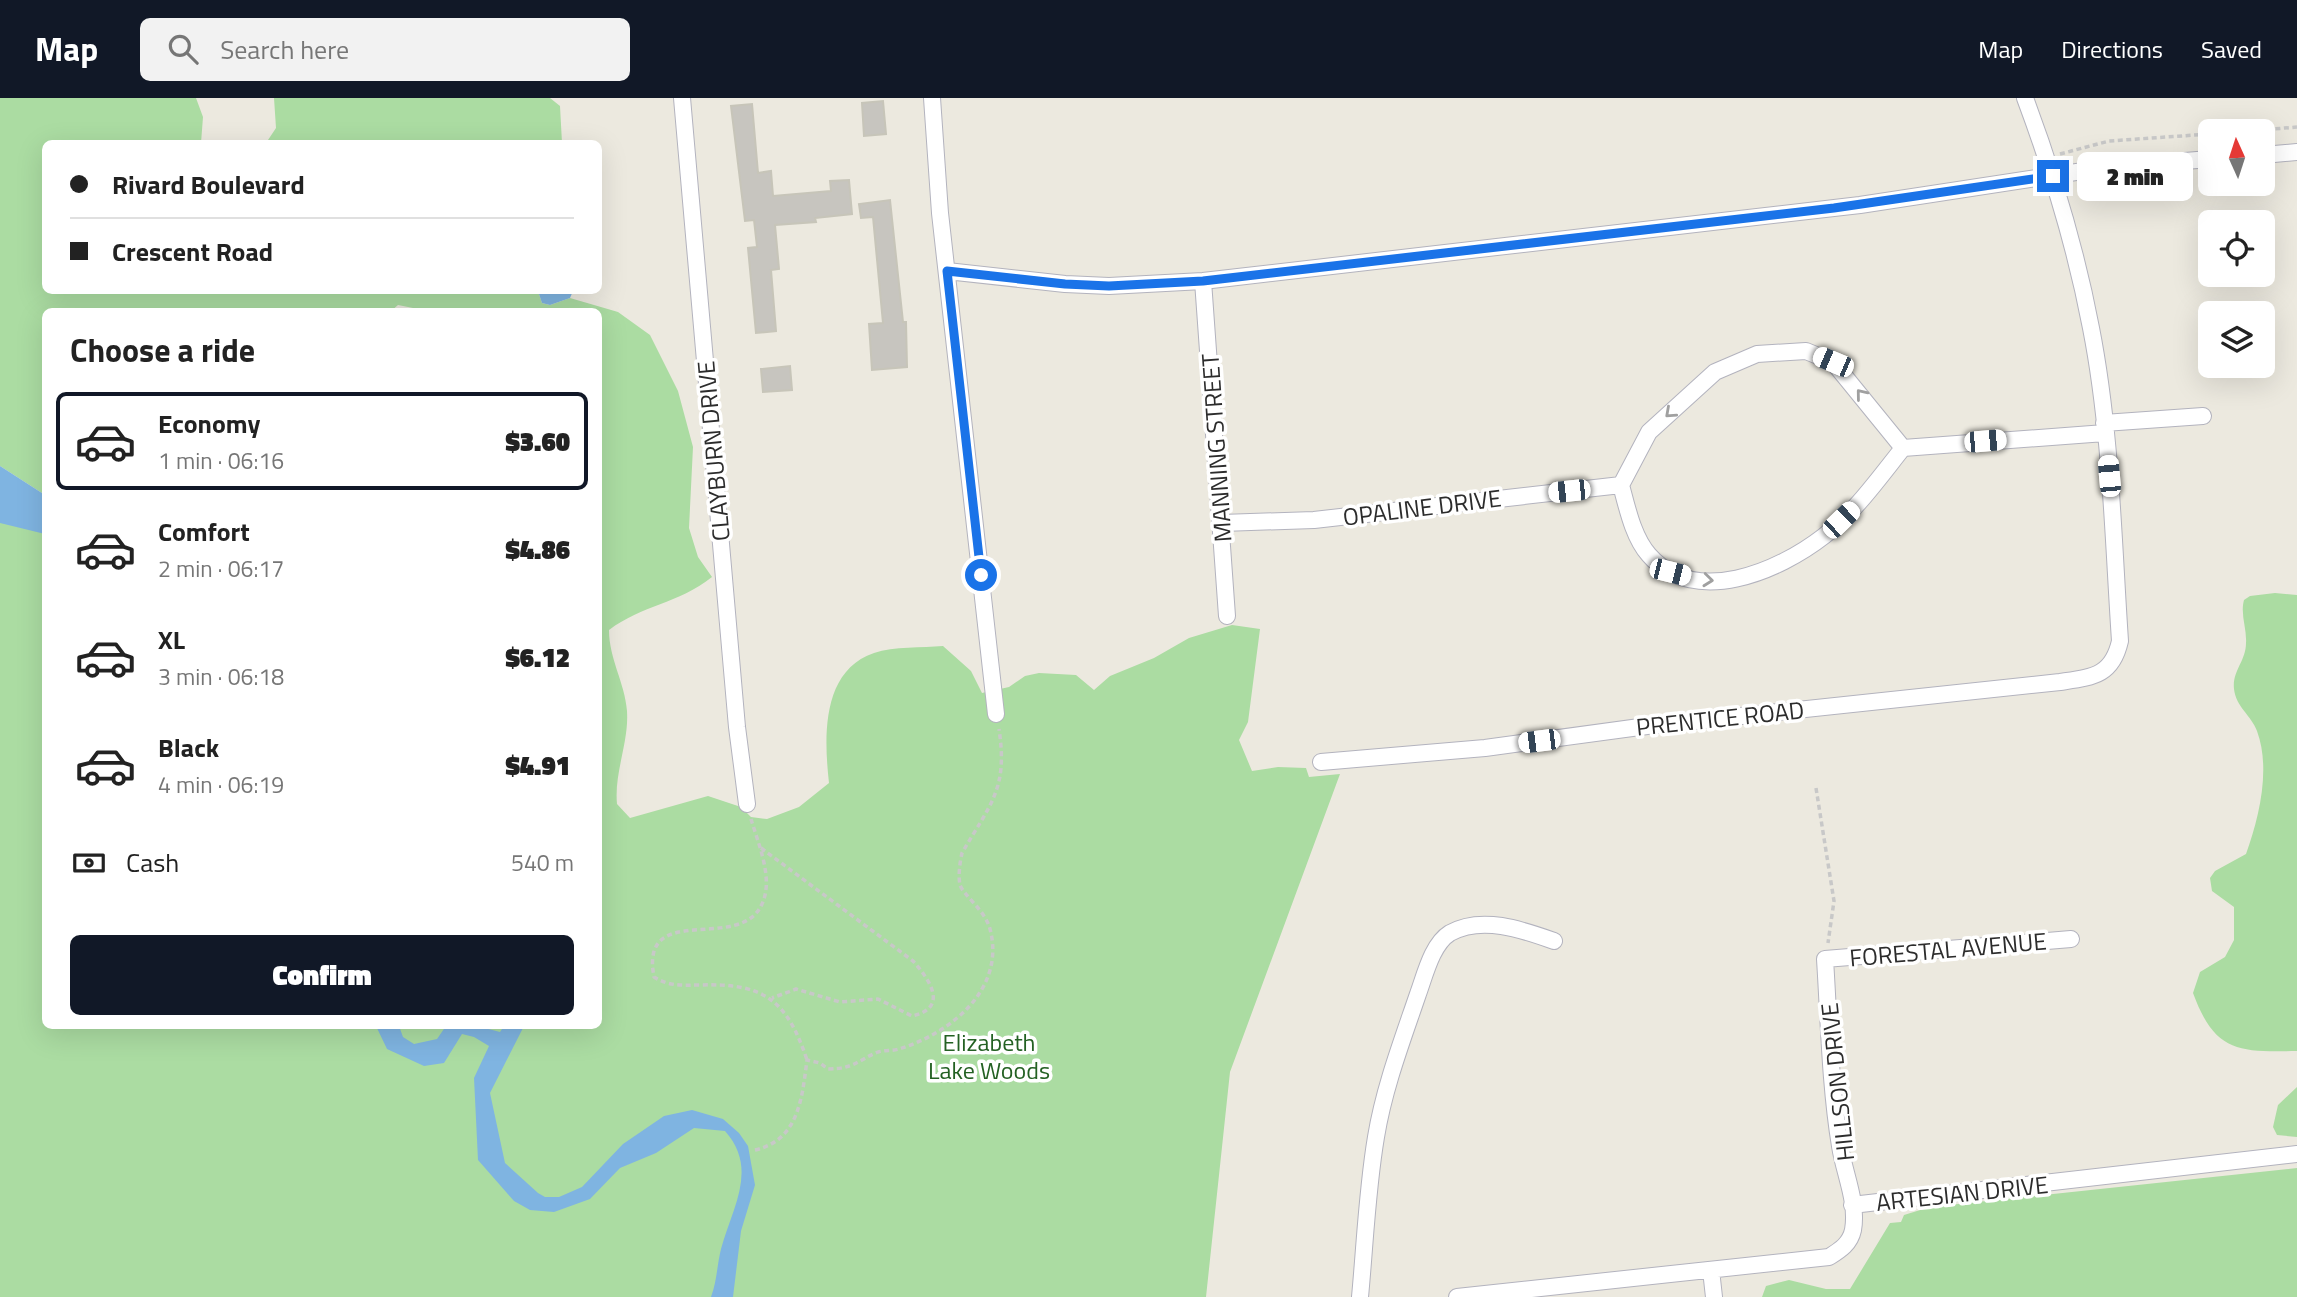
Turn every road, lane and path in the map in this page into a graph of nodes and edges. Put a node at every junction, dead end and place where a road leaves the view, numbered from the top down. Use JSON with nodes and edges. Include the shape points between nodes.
{"nodes":[{"id":1,"x":682,"y":98,"type":"edge"},
{"id":2,"x":932,"y":98,"type":"edge"},
{"id":3,"x":2025,"y":98,"type":"edge"},
{"id":4,"x":2297,"y":127,"type":"edge"},
{"id":5,"x":2275,"y":129,"type":"edge"},
{"id":6,"x":2198,"y":135,"type":"edge"},
{"id":7,"x":2297,"y":152,"type":"edge"},
{"id":8,"x":2275,"y":154,"type":"edge"},
{"id":9,"x":2047,"y":158,"type":"junction"},
{"id":10,"x":2198,"y":160,"type":"edge"},
{"id":11,"x":2053,"y":176,"type":"junction"},
{"id":12,"x":947,"y":271,"type":"junction"},
{"id":13,"x":1203,"y":281,"type":"junction"},
{"id":14,"x":2203,"y":416,"type":"dead end"},
{"id":15,"x":2104,"y":428,"type":"junction"},
{"id":16,"x":1903,"y":448,"type":"junction"},
{"id":17,"x":1621,"y":485,"type":"junction"},
{"id":18,"x":1222,"y":523,"type":"junction"},
{"id":19,"x":1227,"y":616,"type":"dead end"},
{"id":20,"x":996,"y":714,"type":"joint"},
{"id":21,"x":1321,"y":762,"type":"dead end"},
{"id":22,"x":1816,"y":788,"type":"dead end"},
{"id":23,"x":747,"y":804,"type":"joint"},
{"id":24,"x":759,"y":846,"type":"junction"},
{"id":25,"x":2071,"y":939,"type":"dead end"},
{"id":26,"x":1554,"y":941,"type":"dead end"},
{"id":27,"x":1825,"y":959,"type":"junction"},
{"id":28,"x":771,"y":998,"type":"junction"},
{"id":29,"x":807,"y":1060,"type":"junction"},
{"id":30,"x":755,"y":1150,"type":"dead end"},
{"id":31,"x":2297,"y":1154,"type":"edge"},
{"id":32,"x":1852,"y":1205,"type":"junction"},
{"id":33,"x":1711,"y":1270,"type":"junction"},
{"id":34,"x":1360,"y":1297,"type":"edge"},
{"id":35,"x":1457,"y":1297,"type":"edge"},
{"id":36,"x":1714,"y":1297,"type":"edge"}],
"edges":[{"from":1,"to":23,"type":"street","name":"CLAYBURN DRIVE"},
{"from":2,"to":12,"type":"street"},
{"from":3,"to":9,"type":"street"},
{"from":4,"to":5,"type":"path"},
{"from":6,"to":9,"type":"path","via":[[2109,141]]},
{"from":7,"to":8,"type":"street"},
{"from":9,"to":11,"type":"street"},
{"from":10,"to":11,"type":"street"},
{"from":11,"to":13,"type":"street","via":[[1834,208]]},
{"from":11,"to":15,"type":"street","via":[[2092,329]]},
{"from":12,"to":13,"type":"street","via":[[1076,285]]},
{"from":12,"to":20,"type":"street"},
{"from":13,"to":18,"type":"street","name":"MANNING STREET"},
{"from":14,"to":15,"type":"street"},
{"from":15,"to":16,"type":"street"},
{"from":15,"to":21,"type":"street","name":"PRENTICE ROAD","via":[[2120,641],[2115,661],[2103,672],[2060,682]]},
{"from":16,"to":17,"type":"street","one_way":true,"via":[[1833,362],[1807,351],[1757,354],[1715,372],[1649,432]]},
{"from":17,"to":16,"type":"street","one_way":true,"via":[[1630,519],[1648,554],[1670,572],[1710,582],[1738,578],[1782,562],[1824,536],[1857,505]]},
{"from":17,"to":18,"type":"street","name":"OPALINE DRIVE","via":[[1314,520]]},
{"from":18,"to":19,"type":"street","name":"MANNING STREET"},
{"from":20,"to":29,"type":"path","via":[[1002,779],[962,853],[960,866],[961,887],[984,913],[990,929],[991,970],[982,995],[953,1020],[915,1042],[874,1054],[859,1064],[828,1069]]},
{"from":22,"to":27,"type":"path","via":[[1834,901]]},
{"from":23,"to":24,"type":"path"},
{"from":24,"to":28,"type":"path","via":[[765,880],[762,905],[750,918],[664,936],[654,944],[651,962],[654,977],[665,984],[732,984]]},
{"from":24,"to":28,"type":"path","via":[[913,961],[927,977],[934,995],[927,1012],[912,1016],[878,999],[840,1002],[796,989]]},
{"from":25,"to":27,"type":"street","name":"FORESTAL AVENUE"},
{"from":26,"to":34,"type":"street","via":[[1492,925],[1448,934],[1434,952],[1394,1063],[1376,1136]]},
{"from":27,"to":32,"type":"street","name":"HILLSON DRIVE","via":[[1839,1135]]},
{"from":28,"to":29,"type":"path","via":[[794,1026]]},
{"from":29,"to":30,"type":"path","via":[[792,1126],[774,1143]]},
{"from":31,"to":32,"type":"street","name":"ARTESIAN DRIVE"},
{"from":32,"to":33,"type":"street","name":"ARTESIAN DRIVE","via":[[1853,1230],[1847,1245],[1829,1257]]},
{"from":33,"to":35,"type":"street","name":"ARTESIAN DRIVE"},
{"from":33,"to":36,"type":"street"}]}
